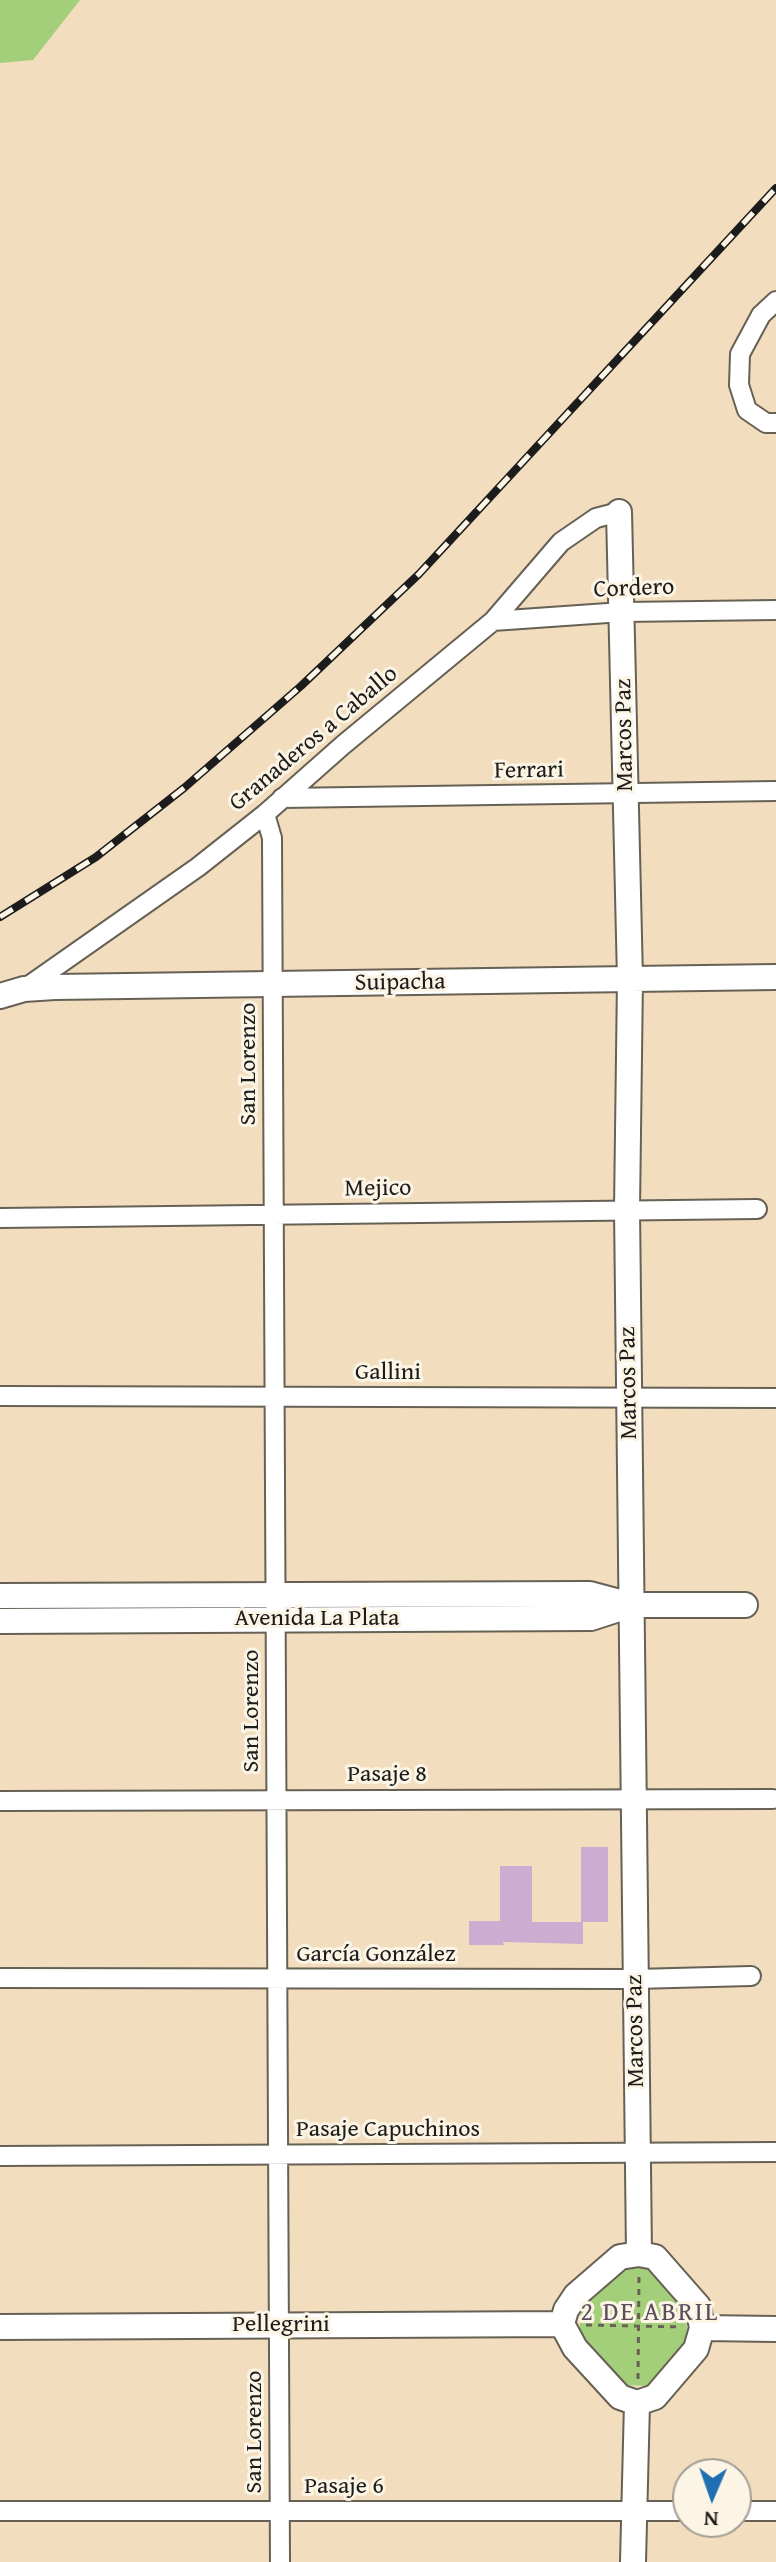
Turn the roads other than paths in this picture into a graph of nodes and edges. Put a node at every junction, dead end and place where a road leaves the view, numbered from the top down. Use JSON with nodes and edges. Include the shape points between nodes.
{"nodes":[{"id":1,"x":776,"y":301,"type":"edge"},
{"id":2,"x":771,"y":423,"type":"edge"},
{"id":3,"x":619,"y":512,"type":"joint"},
{"id":4,"x":776,"y":610,"type":"edge"},
{"id":5,"x":622,"y":612,"type":"junction"},
{"id":6,"x":493,"y":621,"type":"junction"},
{"id":7,"x":776,"y":791,"type":"edge"},
{"id":8,"x":626,"y":794,"type":"junction"},
{"id":9,"x":282,"y":798,"type":"junction"},
{"id":10,"x":265,"y":814,"type":"junction"},
{"id":11,"x":776,"y":977,"type":"edge"},
{"id":12,"x":630,"y":979,"type":"junction"},
{"id":13,"x":273,"y":984,"type":"junction"},
{"id":14,"x":24,"y":989,"type":"junction"},
{"id":15,"x":0,"y":996,"type":"edge"},
{"id":16,"x":627,"y":1209,"type":"junction"},
{"id":17,"x":757,"y":1209,"type":"dead end"},
{"id":18,"x":274,"y":1214,"type":"junction"},
{"id":19,"x":0,"y":1218,"type":"edge"},
{"id":20,"x":0,"y":1396,"type":"edge"},
{"id":21,"x":275,"y":1397,"type":"junction"},
{"id":22,"x":629,"y":1398,"type":"junction"},
{"id":23,"x":776,"y":1398,"type":"edge"},
{"id":24,"x":276,"y":1595,"type":"junction"},
{"id":25,"x":0,"y":1596,"type":"edge"},
{"id":26,"x":631,"y":1605,"type":"junction"},
{"id":27,"x":745,"y":1605,"type":"dead end"},
{"id":28,"x":276,"y":1619,"type":"junction"},
{"id":29,"x":0,"y":1621,"type":"edge"},
{"id":30,"x":634,"y":1799,"type":"junction"},
{"id":31,"x":773,"y":1799,"type":"dead end"},
{"id":32,"x":276,"y":1800,"type":"junction"},
{"id":33,"x":0,"y":1801,"type":"edge"},
{"id":34,"x":751,"y":1976,"type":"dead end"},
{"id":35,"x":0,"y":1978,"type":"edge"},
{"id":36,"x":277,"y":1979,"type":"junction"},
{"id":37,"x":635,"y":1979,"type":"junction"},
{"id":38,"x":776,"y":2152,"type":"edge"},
{"id":39,"x":637,"y":2153,"type":"junction"},
{"id":40,"x":278,"y":2154,"type":"junction"},
{"id":41,"x":0,"y":2156,"type":"edge"},
{"id":42,"x":639,"y":2254,"type":"junction"},
{"id":43,"x":562,"y":2324,"type":"junction"},
{"id":44,"x":279,"y":2325,"type":"junction"},
{"id":45,"x":0,"y":2327,"type":"edge"},
{"id":46,"x":702,"y":2328,"type":"junction"},
{"id":47,"x":776,"y":2329,"type":"edge"},
{"id":48,"x":637,"y":2403,"type":"junction"},
{"id":49,"x":0,"y":2511,"type":"edge"},
{"id":50,"x":280,"y":2511,"type":"junction"},
{"id":51,"x":633,"y":2511,"type":"junction"},
{"id":52,"x":672,"y":2511,"type":"edge"},
{"id":53,"x":752,"y":2511,"type":"edge"},
{"id":54,"x":776,"y":2511,"type":"edge"},
{"id":55,"x":280,"y":2562,"type":"edge"},
{"id":56,"x":633,"y":2562,"type":"edge"}],
"edges":[{"from":1,"to":2,"type":"street","via":[[761,315],[740,354],[739,385],[747,410]]},
{"from":3,"to":5,"type":"street","name":"Marcos Paz"},
{"from":3,"to":6,"type":"street","name":"Granaderos a Caballo","via":[[596,518],[561,542]]},
{"from":4,"to":5,"type":"street","name":"Cordero"},
{"from":5,"to":6,"type":"street","name":"Cordero"},
{"from":5,"to":8,"type":"street","name":"Marcos Paz"},
{"from":6,"to":9,"type":"street","name":"Granaderos a Caballo"},
{"from":7,"to":8,"type":"street","name":"Ferrari"},
{"from":8,"to":9,"type":"street","name":"Ferrari"},
{"from":8,"to":12,"type":"street","name":"Marcos Paz"},
{"from":9,"to":10,"type":"street","name":"Granaderos a Caballo"},
{"from":10,"to":13,"type":"street","name":"San Lorenzo","via":[[272,838]]},
{"from":10,"to":14,"type":"street","name":"Granaderos a Caballo"},
{"from":11,"to":12,"type":"street","name":"Suipacha"},
{"from":12,"to":13,"type":"street","name":"Suipacha"},
{"from":12,"to":16,"type":"street","name":"Marcos Paz"},
{"from":13,"to":14,"type":"street","name":"Suipacha"},
{"from":13,"to":18,"type":"street","name":"San Lorenzo"},
{"from":14,"to":15,"type":"street","name":"Suipacha"},
{"from":16,"to":17,"type":"street","name":"Mejico"},
{"from":16,"to":18,"type":"street","name":"Mejico"},
{"from":16,"to":22,"type":"street","name":"Marcos Paz"},
{"from":18,"to":19,"type":"street","name":"Mejico"},
{"from":18,"to":21,"type":"street","name":"San Lorenzo"},
{"from":20,"to":21,"type":"street","name":"Gallini"},
{"from":21,"to":22,"type":"street","name":"Gallini"},
{"from":21,"to":24,"type":"street","name":"San Lorenzo"},
{"from":22,"to":23,"type":"street","name":"Gallini"},
{"from":22,"to":26,"type":"street","name":"Marcos Paz"},
{"from":24,"to":25,"type":"street","name":"Avenida La Plata"},
{"from":24,"to":26,"type":"street","name":"Avenida La Plata","via":[[590,1594]]},
{"from":24,"to":28,"type":"street","name":"San Lorenzo"},
{"from":26,"to":27,"type":"street","name":"Avenida La Plata"},
{"from":26,"to":28,"type":"street","name":"Avenida La Plata","via":[[591,1618]]},
{"from":26,"to":30,"type":"street","name":"Marcos Paz"},
{"from":28,"to":29,"type":"street","name":"Avenida La Plata"},
{"from":28,"to":32,"type":"street","name":"San Lorenzo"},
{"from":30,"to":31,"type":"street","name":"Pasaje 8"},
{"from":30,"to":32,"type":"street","name":"Pasaje 8"},
{"from":30,"to":37,"type":"street","name":"Marcos Paz"},
{"from":32,"to":33,"type":"street","name":"Pasaje 8"},
{"from":32,"to":36,"type":"street","name":"San Lorenzo"},
{"from":34,"to":37,"type":"street","name":"García González"},
{"from":35,"to":36,"type":"street","name":"García González"},
{"from":36,"to":37,"type":"street","name":"García González"},
{"from":36,"to":40,"type":"street","name":"San Lorenzo"},
{"from":37,"to":39,"type":"street","name":"Marcos Paz"},
{"from":38,"to":39,"type":"street","name":"Pasaje Capuchinos"},
{"from":39,"to":40,"type":"street","name":"Pasaje Capuchinos"},
{"from":39,"to":42,"type":"street","name":"Marcos Paz"},
{"from":40,"to":41,"type":"street","name":"Pasaje Capuchinos"},
{"from":40,"to":44,"type":"street","name":"San Lorenzo"},
{"from":42,"to":43,"type":"street","via":[[620,2257],[576,2295]]},
{"from":42,"to":46,"type":"street","via":[[655,2257],[698,2306]]},
{"from":43,"to":44,"type":"street","name":"Pellegrini"},
{"from":43,"to":48,"type":"street","via":[[575,2348],[620,2397]]},
{"from":44,"to":45,"type":"street","name":"Pellegrini"},
{"from":44,"to":50,"type":"street","name":"San Lorenzo"},
{"from":46,"to":47,"type":"street"},
{"from":46,"to":48,"type":"street","via":[[696,2349],[655,2397]]},
{"from":48,"to":51,"type":"street"},
{"from":49,"to":50,"type":"street","name":"Pasaje 6"},
{"from":50,"to":51,"type":"street","name":"Pasaje 6"},
{"from":50,"to":55,"type":"street","name":"San Lorenzo"},
{"from":51,"to":52,"type":"street","name":"Pasaje 6"},
{"from":51,"to":56,"type":"street"},
{"from":53,"to":54,"type":"street"}]}
